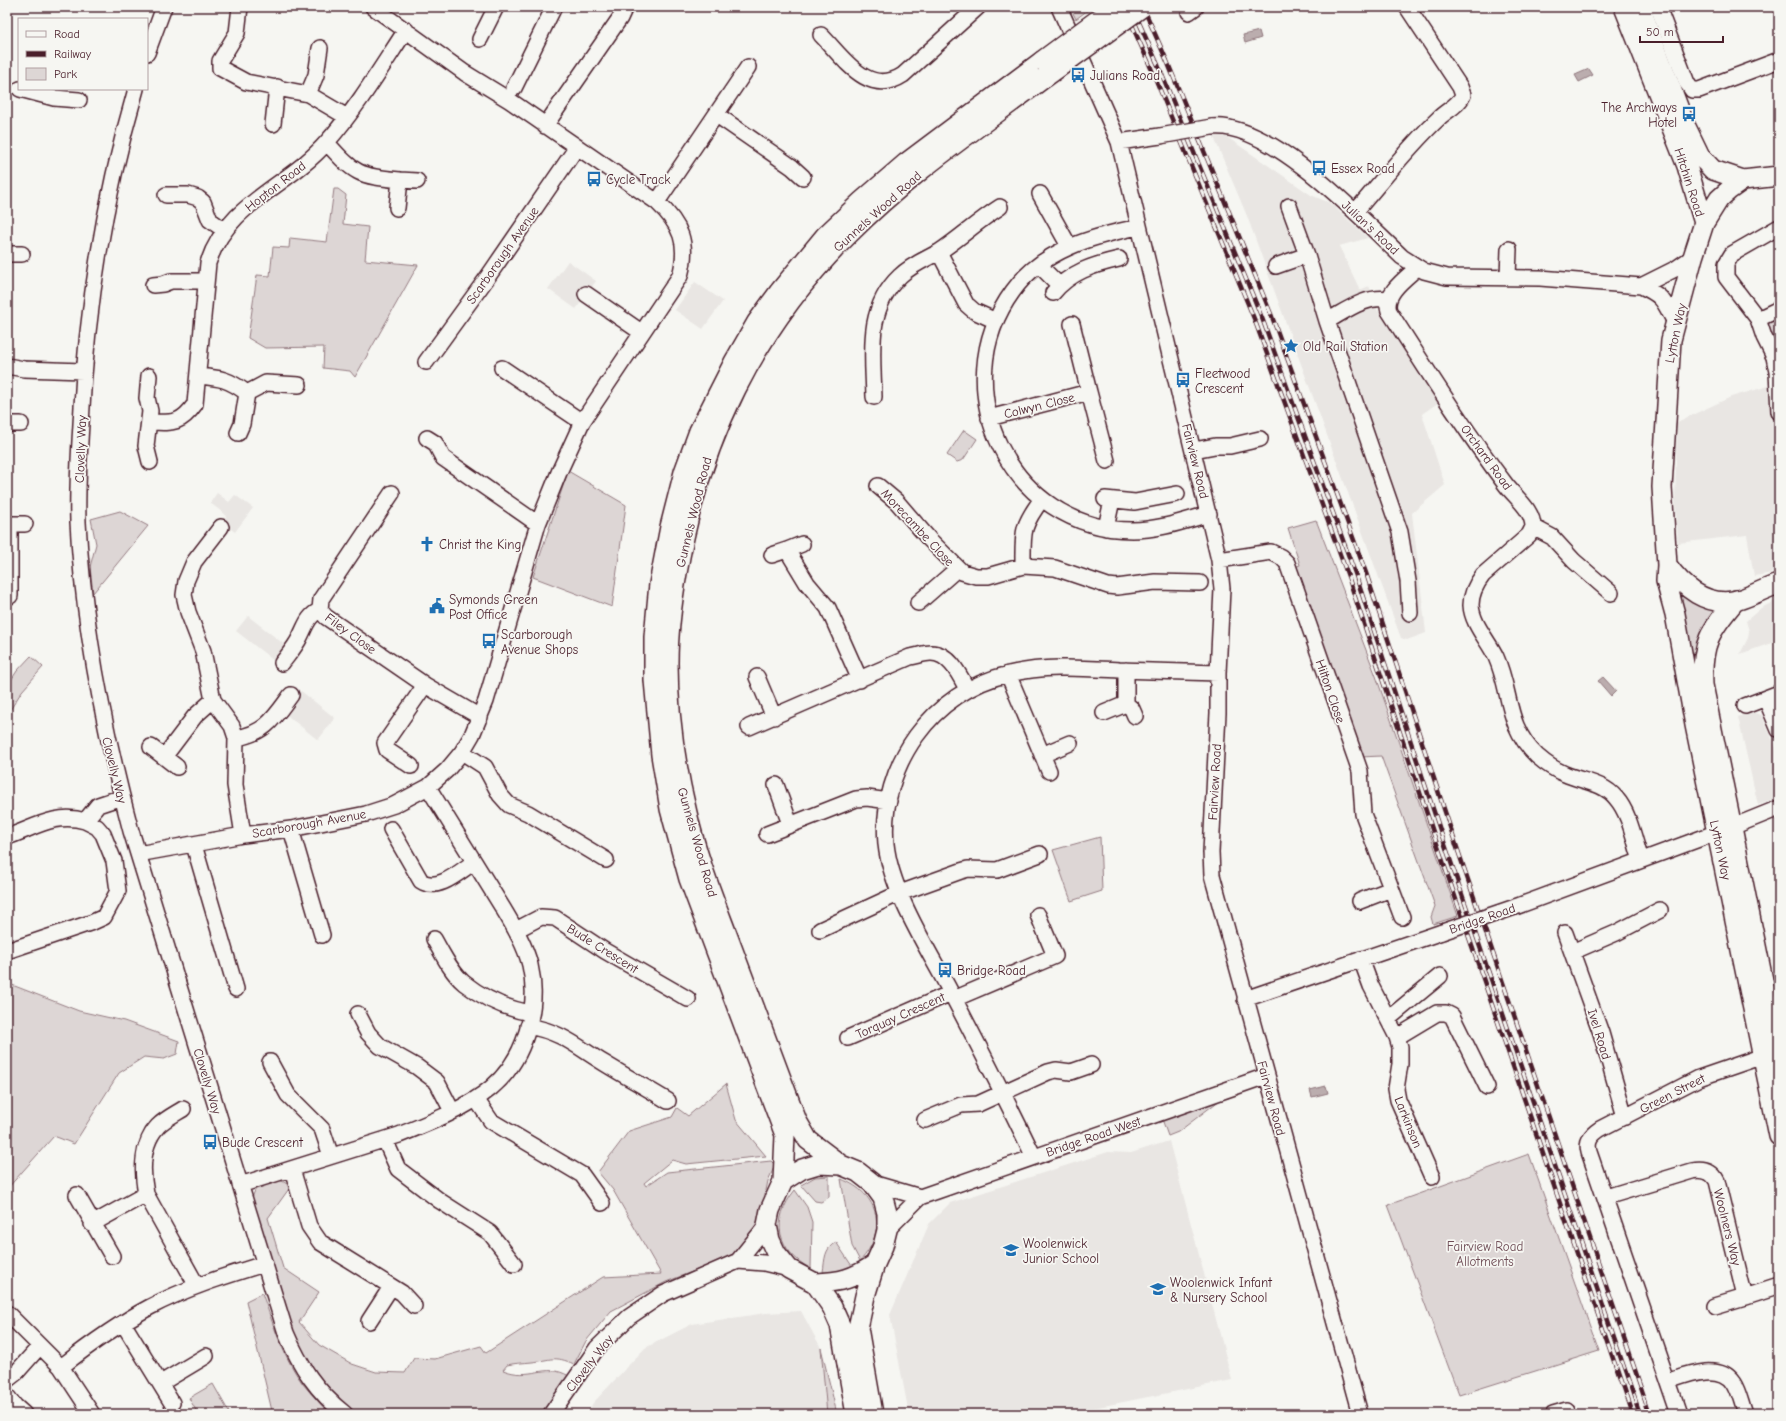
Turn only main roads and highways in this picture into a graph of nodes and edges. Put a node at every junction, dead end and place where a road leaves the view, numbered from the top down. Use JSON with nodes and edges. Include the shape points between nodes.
{"nodes":[{"id":1,"x":1116,"y":7,"type":"edge"},
{"id":2,"x":1142,"y":7,"type":"edge"},
{"id":3,"x":1624,"y":7,"type":"edge"},
{"id":4,"x":1640,"y":7,"type":"edge"},
{"id":5,"x":1043,"y":70,"type":"junction"},
{"id":6,"x":1779,"y":176,"type":"edge"},
{"id":7,"x":1743,"y":180,"type":"junction"},
{"id":8,"x":1704,"y":223,"type":"junction"},
{"id":9,"x":1667,"y":565,"type":"junction"},
{"id":10,"x":1779,"y":584,"type":"edge"},
{"id":11,"x":1736,"y":600,"type":"junction"},
{"id":12,"x":1725,"y":830,"type":"junction"},
{"id":13,"x":1771,"y":1057,"type":"edge"},
{"id":14,"x":1779,"y":1136,"type":"edge"},
{"id":15,"x":841,"y":1165,"type":"junction"},
{"id":16,"x":783,"y":1181,"type":"junction"},
{"id":17,"x":875,"y":1264,"type":"junction"},
{"id":18,"x":815,"y":1283,"type":"junction"},
{"id":19,"x":856,"y":1414,"type":"edge"},
{"id":20,"x":873,"y":1414,"type":"edge"}],
"edges":[{"from":1,"to":5,"type":"main road","name":"Gunnels Wood Road","bridge":true},
{"from":2,"to":5,"type":"main road","name":"Gunnels Wood Road","bridge":true},
{"from":3,"to":8,"type":"main road","name":"Hitchin Road","via":[[1687,166]]},
{"from":4,"to":7,"type":"main road","name":"Hitchin Road","via":[[1685,125],[1700,156],[1713,170]]},
{"from":5,"to":15,"type":"main road","name":"Gunnels Wood Road","via":[[894,192],[850,232],[779,314],[761,341],[729,402],[709,449],[683,540],[673,596],[668,661],[675,754],[687,814],[703,869],[797,1121],[808,1140]]},
{"from":5,"to":16,"type":"main road","name":"Gunnels Wood Road","via":[[906,163],[825,236],[757,322],[716,395],[684,472],[659,584],[654,637],[654,680],[661,755],[670,809],[689,879],[785,1136]]},
{"from":6,"to":7,"type":"main road"},
{"from":7,"to":8,"type":"main road","name":"Lytton Way","via":[[1719,199]]},
{"from":8,"to":9,"type":"main road","name":"Lytton Way","via":[[1675,322],[1668,368],[1662,487]]},
{"from":9,"to":11,"type":"main road","via":[[1689,590],[1706,599]]},
{"from":9,"to":12,"type":"main road","name":"Lytton Way","via":[[1666,581],[1675,614],[1695,725]]},
{"from":10,"to":11,"type":"main road"},
{"from":11,"to":12,"type":"main road","name":"Lytton Way","via":[[1711,631],[1702,666]]},
{"from":12,"to":13,"type":"main road","name":"Lytton Way"},
{"from":13,"to":14,"type":"main road","name":"Lytton Way"},
{"from":15,"to":16,"type":"main road","name":"Gunnels Wood Road","via":[[818,1164],[802,1169]]},
{"from":15,"to":17,"type":"main road","name":"Gunnels Wood Road","via":[[858,1172],[872,1183],[883,1198],[887,1230]]},
{"from":16,"to":18,"type":"main road","name":"Gunnels Wood Road","via":[[770,1210],[767,1225],[770,1240],[776,1253],[789,1269]]},
{"from":17,"to":18,"type":"main road","via":[[858,1275],[837,1282]]},
{"from":17,"to":20,"type":"main road","name":"Gunnels Wood Road","via":[[858,1328]]},
{"from":18,"to":19,"type":"main road","name":"Gunnels Wood Road","via":[[832,1307],[840,1325]]}]}
